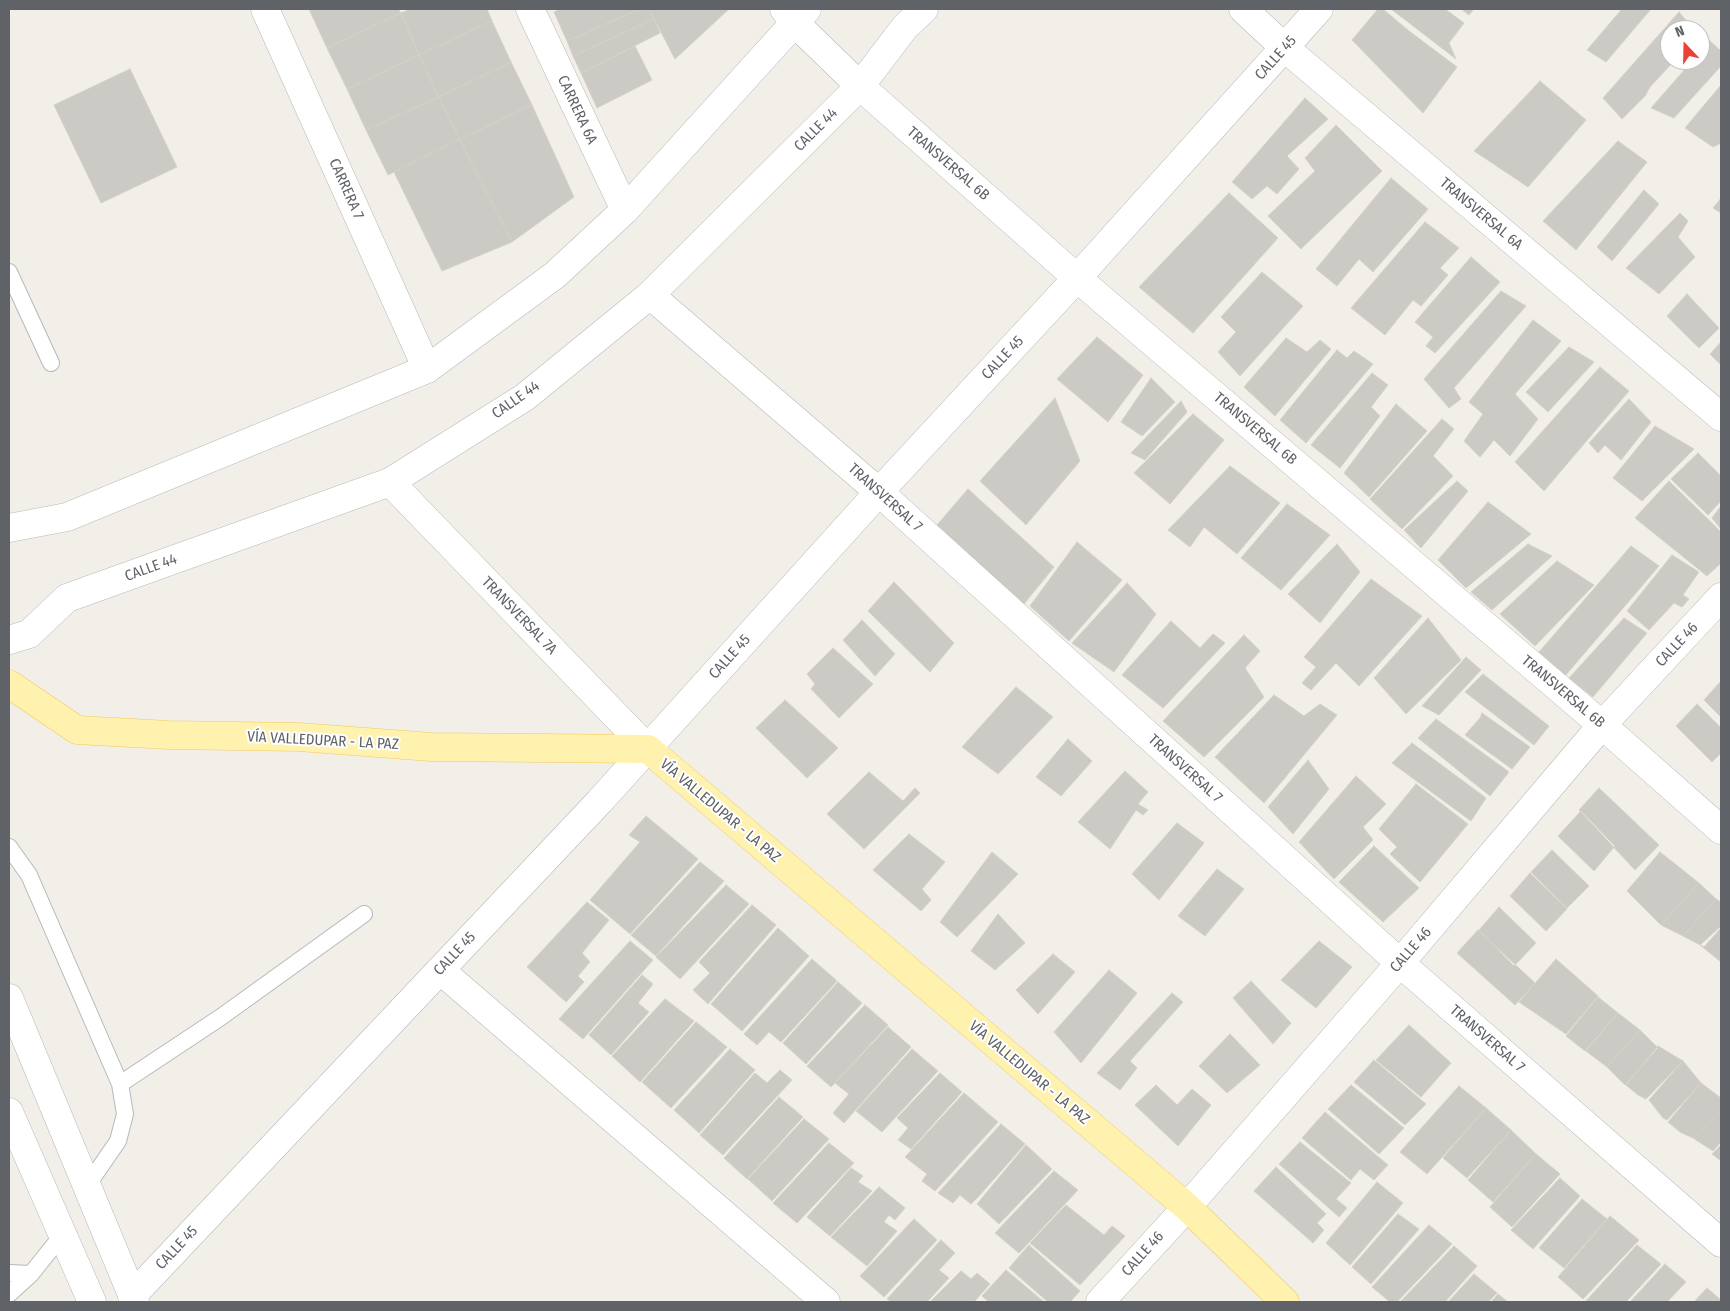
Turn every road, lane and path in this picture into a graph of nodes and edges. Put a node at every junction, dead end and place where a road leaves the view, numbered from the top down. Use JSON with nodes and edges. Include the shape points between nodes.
{"nodes":[{"id":1,"x":265,"y":9,"type":"edge"},
{"id":2,"x":530,"y":9,"type":"edge"},
{"id":3,"x":924,"y":9,"type":"edge"},
{"id":4,"x":1243,"y":9,"type":"edge"},
{"id":5,"x":1318,"y":9,"type":"edge"},
{"id":6,"x":795,"y":13,"type":"edge"},
{"id":7,"x":1285,"y":48,"type":"junction"},
{"id":8,"x":860,"y":86,"type":"junction"},
{"id":9,"x":624,"y":210,"type":"junction"},
{"id":10,"x":9,"y":272,"type":"edge"},
{"id":11,"x":1077,"y":278,"type":"junction"},
{"id":12,"x":650,"y":295,"type":"junction"},
{"id":13,"x":51,"y":363,"type":"dead end"},
{"id":14,"x":427,"y":369,"type":"junction"},
{"id":15,"x":1721,"y":417,"type":"edge"},
{"id":16,"x":390,"y":482,"type":"junction"},
{"id":17,"x":879,"y":492,"type":"junction"},
{"id":18,"x":9,"y":528,"type":"edge"},
{"id":19,"x":1721,"y":597,"type":"edge"},
{"id":20,"x":9,"y":640,"type":"edge"},
{"id":21,"x":9,"y":684,"type":"edge"},
{"id":22,"x":1602,"y":725,"type":"junction"},
{"id":23,"x":648,"y":749,"type":"junction"},
{"id":24,"x":1721,"y":830,"type":"edge"},
{"id":25,"x":9,"y":847,"type":"edge"},
{"id":26,"x":364,"y":914,"type":"dead end"},
{"id":27,"x":1400,"y":963,"type":"junction"},
{"id":28,"x":440,"y":970,"type":"junction"},
{"id":29,"x":9,"y":998,"type":"edge"},
{"id":30,"x":120,"y":1084,"type":"junction"},
{"id":31,"x":9,"y":1112,"type":"edge"},
{"id":32,"x":87,"y":1186,"type":"junction"},
{"id":33,"x":1187,"y":1207,"type":"junction"},
{"id":34,"x":63,"y":1234,"type":"junction"},
{"id":35,"x":1721,"y":1243,"type":"edge"},
{"id":36,"x":9,"y":1273,"type":"edge"},
{"id":37,"x":31,"y":1274,"type":"junction"},
{"id":38,"x":9,"y":1294,"type":"edge"},
{"id":39,"x":133,"y":1299,"type":"edge"},
{"id":40,"x":92,"y":1302,"type":"edge"},
{"id":41,"x":826,"y":1302,"type":"edge"},
{"id":42,"x":1100,"y":1302,"type":"edge"},
{"id":43,"x":1285,"y":1302,"type":"edge"}],
"edges":[{"from":1,"to":14,"type":"street","name":"CARRERA 7"},
{"from":2,"to":9,"type":"street","name":"CARRERA 6A"},
{"from":3,"to":8,"type":"street","name":"CALLE 44","via":[[905,27]]},
{"from":4,"to":7,"type":"street","name":"TRANSVERSAL 6A"},
{"from":5,"to":7,"type":"street","name":"CALLE 45"},
{"from":6,"to":8,"type":"street","name":"TRANSVERSAL 6B"},
{"from":6,"to":9,"type":"street"},
{"from":7,"to":11,"type":"street","name":"CALLE 45"},
{"from":7,"to":15,"type":"street","name":"TRANSVERSAL 6A"},
{"from":8,"to":11,"type":"street","name":"TRANSVERSAL 6B"},
{"from":8,"to":12,"type":"street","name":"CALLE 44"},
{"from":9,"to":14,"type":"street","via":[[555,275]]},
{"from":10,"to":13,"type":"lane"},
{"from":11,"to":17,"type":"street","name":"CALLE 45"},
{"from":11,"to":22,"type":"street","name":"TRANSVERSAL 6B"},
{"from":12,"to":16,"type":"street","name":"CALLE 44","via":[[525,397]]},
{"from":12,"to":17,"type":"street","name":"TRANSVERSAL 7"},
{"from":14,"to":18,"type":"street","via":[[67,517]]},
{"from":16,"to":20,"type":"street","name":"CALLE 44","via":[[67,598],[29,634]]},
{"from":16,"to":23,"type":"street","name":"TRANSVERSAL 7A"},
{"from":17,"to":23,"type":"street","name":"CALLE 45"},
{"from":17,"to":27,"type":"street","name":"TRANSVERSAL 7"},
{"from":19,"to":22,"type":"street","name":"CALLE 46"},
{"from":21,"to":23,"type":"main road","name":"VÍA VALLEDUPAR - LA PAZ","via":[[77,730],[299,737],[430,747]]},
{"from":22,"to":24,"type":"street","name":"TRANSVERSAL 6B"},
{"from":22,"to":27,"type":"street","name":"CALLE 46"},
{"from":23,"to":28,"type":"street","name":"CALLE 45"},
{"from":23,"to":33,"type":"main road","name":"VÍA VALLEDUPAR - LA PAZ"},
{"from":25,"to":30,"type":"lane","via":[[29,874]]},
{"from":26,"to":30,"type":"lane","via":[[221,1017]]},
{"from":27,"to":33,"type":"street","name":"CALLE 46"},
{"from":27,"to":35,"type":"street","name":"TRANSVERSAL 7"},
{"from":28,"to":39,"type":"street","name":"CALLE 45"},
{"from":28,"to":41,"type":"street"},
{"from":29,"to":32,"type":"street"},
{"from":30,"to":32,"type":"lane","via":[[125,1114],[118,1141]]},
{"from":31,"to":34,"type":"street"},
{"from":32,"to":39,"type":"street"},
{"from":33,"to":42,"type":"street","name":"CALLE 46"},
{"from":33,"to":43,"type":"main road","name":"VÍA VALLEDUPAR - LA PAZ"},
{"from":34,"to":37,"type":"lane"},
{"from":34,"to":40,"type":"street"},
{"from":36,"to":37,"type":"lane"},
{"from":37,"to":38,"type":"lane"}]}
